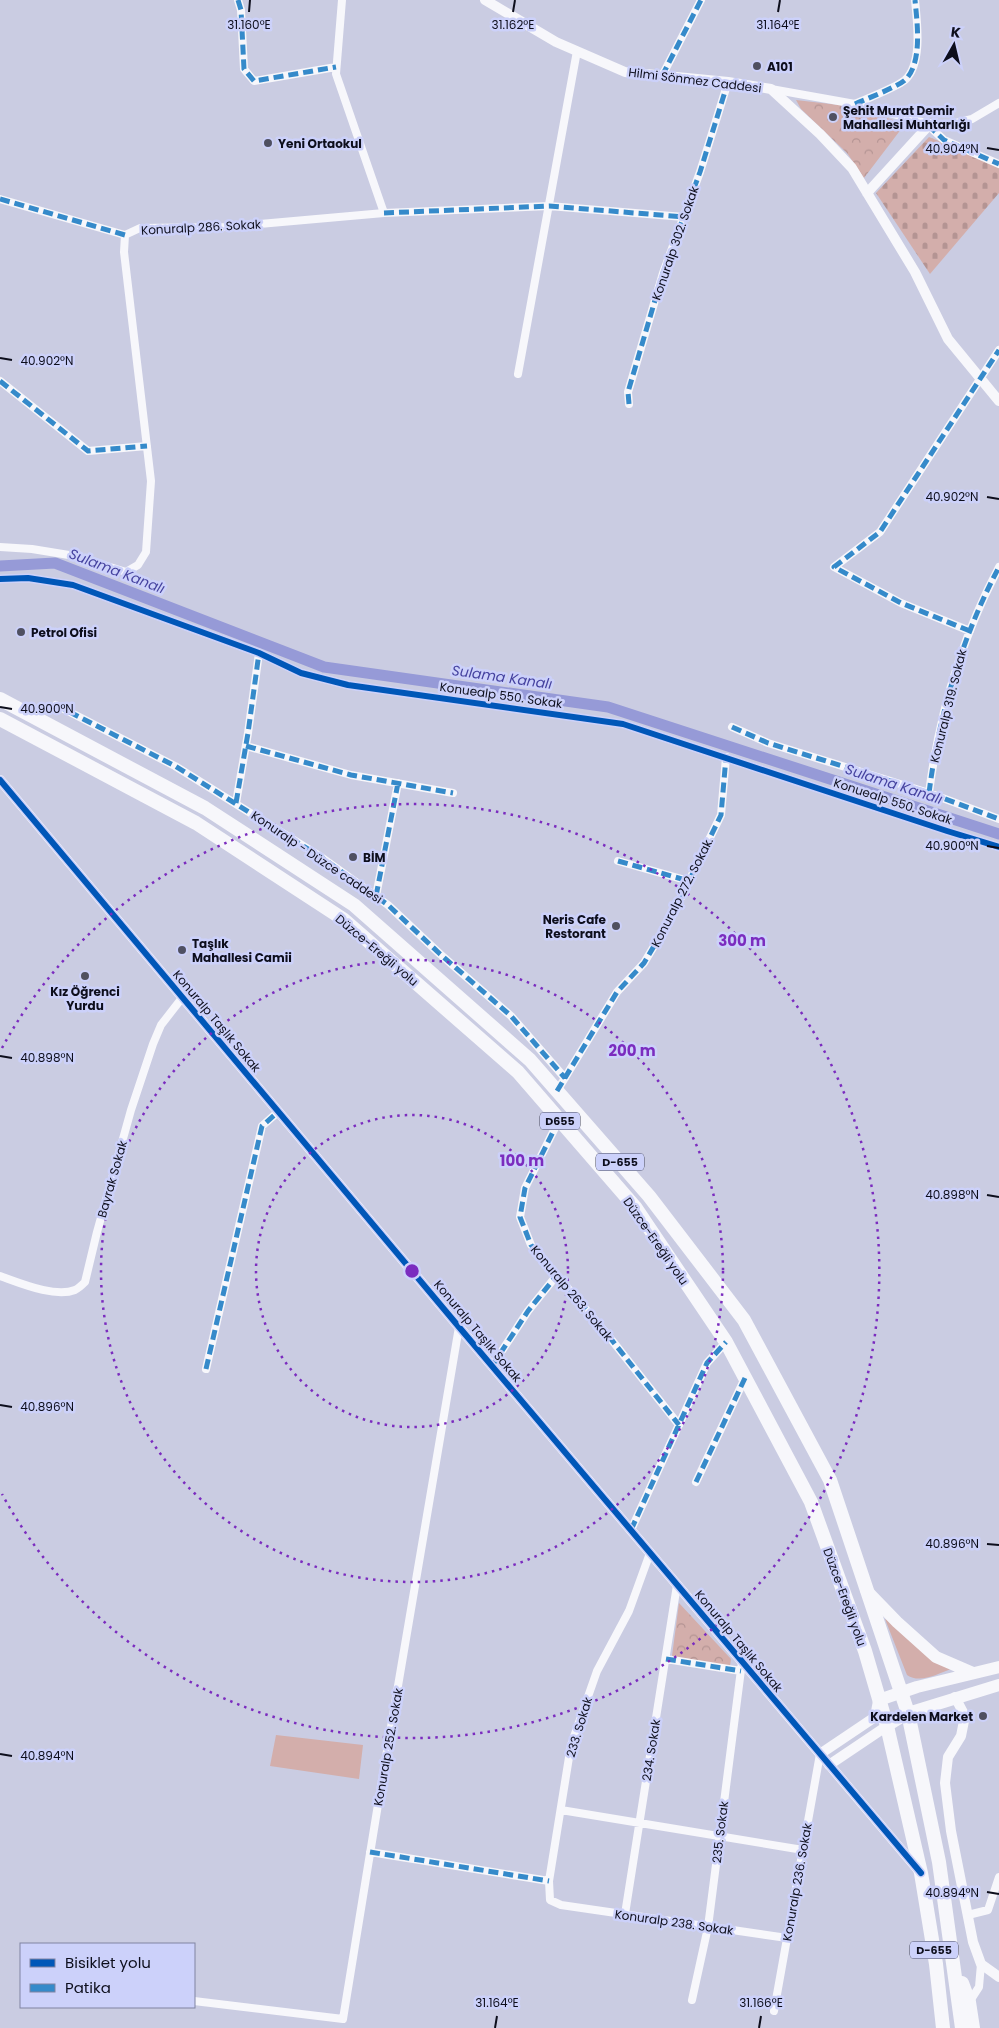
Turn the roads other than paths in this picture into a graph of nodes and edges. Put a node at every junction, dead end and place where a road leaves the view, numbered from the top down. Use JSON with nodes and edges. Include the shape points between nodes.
{"nodes":[{"id":1,"x":238,"y":0,"type":"edge"},
{"id":2,"x":342,"y":0,"type":"edge"},
{"id":3,"x":701,"y":0,"type":"edge"},
{"id":4,"x":915,"y":0,"type":"edge"},
{"id":5,"x":487,"y":1,"type":"edge"},
{"id":6,"x":577,"y":51,"type":"junction"},
{"id":7,"x":336,"y":67,"type":"junction"},
{"id":8,"x":662,"y":76,"type":"junction"},
{"id":9,"x":728,"y":82,"type":"junction"},
{"id":10,"x":771,"y":89,"type":"junction"},
{"id":11,"x":999,"y":103,"type":"edge"},
{"id":12,"x":855,"y":104,"type":"junction"},
{"id":13,"x":929,"y":124,"type":"junction"},
{"id":14,"x":999,"y":164,"type":"edge"},
{"id":15,"x":867,"y":193,"type":"junction"},
{"id":16,"x":0,"y":198,"type":"edge"},
{"id":17,"x":549,"y":206,"type":"junction"},
{"id":18,"x":384,"y":213,"type":"junction"},
{"id":19,"x":684,"y":217,"type":"junction"},
{"id":20,"x":125,"y":235,"type":"junction"},
{"id":21,"x":999,"y":350,"type":"edge"},
{"id":22,"x":518,"y":374,"type":"dead end"},
{"id":23,"x":981,"y":379,"type":"junction"},
{"id":24,"x":0,"y":381,"type":"edge"},
{"id":25,"x":999,"y":401,"type":"edge"},
{"id":26,"x":629,"y":404,"type":"dead end"},
{"id":27,"x":147,"y":446,"type":"junction"},
{"id":28,"x":0,"y":547,"type":"edge"},
{"id":29,"x":999,"y":567,"type":"edge"},
{"id":30,"x":0,"y":580,"type":"edge"},
{"id":31,"x":970,"y":631,"type":"junction"},
{"id":32,"x":259,"y":653,"type":"junction"},
{"id":33,"x":0,"y":699,"type":"edge"},
{"id":34,"x":56,"y":705,"type":"dead end"},
{"id":35,"x":0,"y":718,"type":"edge"},
{"id":36,"x":732,"y":727,"type":"dead end"},
{"id":37,"x":246,"y":746,"type":"junction"},
{"id":38,"x":726,"y":757,"type":"junction"},
{"id":39,"x":0,"y":780,"type":"edge"},
{"id":40,"x":398,"y":783,"type":"junction"},
{"id":41,"x":454,"y":793,"type":"dead end"},
{"id":42,"x":929,"y":793,"type":"junction"},
{"id":43,"x":236,"y":803,"type":"junction"},
{"id":44,"x":999,"y":819,"type":"edge"},
{"id":45,"x":999,"y":847,"type":"edge"},
{"id":46,"x":618,"y":861,"type":"dead end"},
{"id":47,"x":689,"y":881,"type":"junction"},
{"id":48,"x":376,"y":896,"type":"junction"},
{"id":49,"x":182,"y":998,"type":"junction"},
{"id":50,"x":565,"y":1078,"type":"junction"},
{"id":51,"x":558,"y":1090,"type":"junction"},
{"id":52,"x":278,"y":1112,"type":"junction"},
{"id":53,"x":559,"y":1120,"type":"junction"},
{"id":54,"x":557,"y":1275,"type":"junction"},
{"id":55,"x":0,"y":1276,"type":"edge"},
{"id":56,"x":459,"y":1327,"type":"junction"},
{"id":57,"x":726,"y":1342,"type":"junction"},
{"id":58,"x":492,"y":1366,"type":"junction"},
{"id":59,"x":206,"y":1368,"type":"dead end"},
{"id":60,"x":745,"y":1378,"type":"junction"},
{"id":61,"x":679,"y":1426,"type":"junction"},
{"id":62,"x":696,"y":1482,"type":"dead end"},
{"id":63,"x":631,"y":1530,"type":"junction"},
{"id":64,"x":650,"y":1553,"type":"junction"},
{"id":65,"x":677,"y":1585,"type":"junction"},
{"id":66,"x":866,"y":1590,"type":"junction"},
{"id":67,"x":666,"y":1659,"type":"junction"},
{"id":68,"x":741,"y":1666,"type":"junction"},
{"id":69,"x":999,"y":1667,"type":"edge"},
{"id":70,"x":973,"y":1673,"type":"junction"},
{"id":71,"x":999,"y":1686,"type":"edge"},
{"id":72,"x":901,"y":1692,"type":"junction"},
{"id":73,"x":956,"y":1697,"type":"junction"},
{"id":74,"x":879,"y":1700,"type":"junction"},
{"id":75,"x":908,"y":1713,"type":"junction"},
{"id":76,"x":887,"y":1726,"type":"junction"},
{"id":77,"x":820,"y":1754,"type":"junction"},
{"id":78,"x":829,"y":1765,"type":"junction"},
{"id":79,"x":560,"y":1810,"type":"junction"},
{"id":80,"x":639,"y":1823,"type":"junction"},
{"id":81,"x":720,"y":1837,"type":"junction"},
{"id":82,"x":803,"y":1850,"type":"junction"},
{"id":83,"x":370,"y":1852,"type":"junction"},
{"id":84,"x":921,"y":1873,"type":"junction"},
{"id":85,"x":999,"y":1877,"type":"edge"},
{"id":86,"x":549,"y":1881,"type":"junction"},
{"id":87,"x":560,"y":1905,"type":"joint"},
{"id":88,"x":625,"y":1914,"type":"junction"},
{"id":89,"x":968,"y":1915,"type":"junction"},
{"id":90,"x":708,"y":1927,"type":"junction"},
{"id":91,"x":787,"y":1938,"type":"junction"},
{"id":92,"x":953,"y":1957,"type":"junction"},
{"id":93,"x":981,"y":1964,"type":"junction"},
{"id":94,"x":998,"y":1976,"type":"edge"},
{"id":95,"x":692,"y":2000,"type":"dead end"},
{"id":96,"x":195,"y":2001,"type":"edge"},
{"id":97,"x":969,"y":2002,"type":"junction"},
{"id":98,"x":774,"y":2011,"type":"dead end"},
{"id":99,"x":961,"y":2022,"type":"edge"},
{"id":100,"x":944,"y":2028,"type":"edge"},
{"id":101,"x":973,"y":2028,"type":"edge"}],
"edges":[{"from":1,"to":7,"type":"street","via":[[244,69],[254,81]]},
{"from":2,"to":7,"type":"street"},
{"from":3,"to":8,"type":"street"},
{"from":4,"to":12,"type":"street","via":[[918,29],[916,63],[905,80]]},
{"from":5,"to":6,"type":"street","name":"Hilmi Sönmez Caddesi"},
{"from":6,"to":8,"type":"street","name":"Hilmi Sönmez Caddesi","via":[[625,72]]},
{"from":6,"to":17,"type":"street"},
{"from":7,"to":18,"type":"street"},
{"from":8,"to":9,"type":"street","name":"Hilmi Sönmez Caddesi"},
{"from":9,"to":10,"type":"street","name":"Hilmi Sönmez Caddesi"},
{"from":9,"to":19,"type":"street","name":"Konuralp 302. Sokak"},
{"from":10,"to":12,"type":"street"},
{"from":10,"to":15,"type":"street","via":[[852,168]]},
{"from":11,"to":13,"type":"street","via":[[972,119],[948,125]]},
{"from":12,"to":13,"type":"street"},
{"from":13,"to":14,"type":"street","via":[[944,140]]},
{"from":13,"to":15,"type":"street"},
{"from":15,"to":23,"type":"street","via":[[915,272],[948,339]]},
{"from":16,"to":20,"type":"street"},
{"from":17,"to":18,"type":"street","name":"Konuralp 286. Sokak"},
{"from":17,"to":19,"type":"street","name":"Konuralp 286. Sokak"},
{"from":17,"to":22,"type":"street"},
{"from":18,"to":20,"type":"street","name":"Konuralp 286. Sokak","via":[[227,227],[140,228]]},
{"from":19,"to":26,"type":"street","name":"Konuralp 302. Sokak","via":[[628,392]]},
{"from":20,"to":27,"type":"street","name":"Konuralp 286. Sokak","via":[[124,252]]},
{"from":21,"to":23,"type":"street"},
{"from":23,"to":25,"type":"street"},
{"from":23,"to":31,"type":"street","via":[[880,532],[834,566],[902,602]]},
{"from":24,"to":27,"type":"street","via":[[88,452]]},
{"from":27,"to":28,"type":"street","name":"Konuralp 286. Sokak","via":[[151,481],[146,552],[138,566],[126,572],[75,556]]},
{"from":29,"to":31,"type":"street","name":"Konuralp 319. Sokak"},
{"from":30,"to":32,"type":"street","name":"Konuealp 550. Sokak","via":[[28,578],[73,585]]},
{"from":31,"to":42,"type":"street","name":"Konuralp 319. Sokak","via":[[963,645],[934,749]]},
{"from":32,"to":37,"type":"street"},
{"from":32,"to":38,"type":"street","name":"Konuealp 550. Sokak","via":[[301,673],[348,685],[623,724]]},
{"from":33,"to":51,"type":"highway","name":"Düzce-Ereğli yolu","number":"D-655","via":[[205,808],[354,905],[530,1060]]},
{"from":34,"to":43,"type":"street","name":"Konuralp - Düzce caddesi","via":[[175,766]]},
{"from":35,"to":53,"type":"highway","name":"Düzce-Ereğli yolu","number":"D655","via":[[196,823],[344,919],[518,1072]]},
{"from":36,"to":42,"type":"street","via":[[768,742]]},
{"from":37,"to":40,"type":"street","via":[[351,775]]},
{"from":37,"to":43,"type":"street"},
{"from":38,"to":45,"type":"street","name":"Konuealp 550. Sokak"},
{"from":38,"to":47,"type":"street","name":"Konuralp 272. Sokak.","via":[[721,815]]},
{"from":39,"to":49,"type":"street","name":"Konuralp Taşlık Sokak"},
{"from":40,"to":41,"type":"street"},
{"from":40,"to":48,"type":"street"},
{"from":42,"to":44,"type":"street"},
{"from":43,"to":48,"type":"street","name":"Konuralp - Düzce caddesi"},
{"from":46,"to":47,"type":"street"},
{"from":47,"to":50,"type":"street","name":"Konuralp 272. Sokak.","via":[[658,942],[617,992]]},
{"from":48,"to":50,"type":"street","name":"Konuralp - Düzce caddesi","via":[[511,1016]]},
{"from":49,"to":52,"type":"street","name":"Konuralp Taşlık Sokak"},
{"from":49,"to":55,"type":"street","name":"Bayrak Sokak","via":[[160,1025],[153,1044],[131,1110],[85,1282],[75,1290],[56,1291],[30,1287]]},
{"from":50,"to":51,"type":"street","name":"Konuralp 272. Sokak."},
{"from":51,"to":66,"type":"highway","name":"Düzce-Ereğli yolu","number":"D-655","via":[[649,1196],[744,1320],[830,1480]]},
{"from":52,"to":56,"type":"street","name":"Konuralp Taşlık Sokak"},
{"from":52,"to":59,"type":"street","via":[[262,1126]]},
{"from":53,"to":54,"type":"street","name":"Konuralp 263. Sokak","via":[[525,1188],[520,1217],[531,1245]]},
{"from":53,"to":57,"type":"highway","name":"Düzce-Ereğli yolu","number":"D655","via":[[635,1206]]},
{"from":54,"to":58,"type":"street","via":[[528,1311]]},
{"from":54,"to":61,"type":"street","name":"Konuralp 263. Sokak"},
{"from":56,"to":58,"type":"street","name":"Konuralp Taşlık Sokak"},
{"from":56,"to":83,"type":"street","name":"Konuralp 252. Sokak"},
{"from":57,"to":60,"type":"highway","name":"Düzce-Ereğli yolu","number":"D655"},
{"from":57,"to":61,"type":"street","via":[[707,1363]]},
{"from":58,"to":63,"type":"street","name":"Konuralp Taşlık Sokak"},
{"from":60,"to":62,"type":"street"},
{"from":60,"to":74,"type":"highway","name":"Düzce-Ereğli yolu","number":"D655","via":[[811,1502],[865,1651]]},
{"from":61,"to":63,"type":"street"},
{"from":63,"to":64,"type":"street","name":"Konuralp Taşlık Sokak"},
{"from":64,"to":65,"type":"street","name":"Konuralp Taşlık Sokak"},
{"from":64,"to":79,"type":"street","name":"233. Sokak","via":[[629,1611],[597,1671],[572,1745]]},
{"from":65,"to":67,"type":"street","name":"234. Sokak"},
{"from":65,"to":68,"type":"street","name":"Konuralp Taşlık Sokak"},
{"from":66,"to":70,"type":"main road","via":[[936,1657]]},
{"from":66,"to":72,"type":"highway","name":"Düzce-Ereğli yolu","number":"D-655"},
{"from":67,"to":68,"type":"street"},
{"from":67,"to":80,"type":"street","name":"234. Sokak"},
{"from":68,"to":77,"type":"street","name":"Konuralp Taşlık Sokak"},
{"from":68,"to":81,"type":"street","name":"235. Sokak"},
{"from":69,"to":70,"type":"main road"},
{"from":70,"to":72,"type":"main road"},
{"from":71,"to":73,"type":"main road"},
{"from":72,"to":74,"type":"main road"},
{"from":72,"to":75,"type":"highway","name":"Düzce-Ereğli yolu","number":"D-655"},
{"from":73,"to":75,"type":"main road"},
{"from":73,"to":89,"type":"street","via":[[965,1716],[961,1736],[948,1757],[944,1783]]},
{"from":74,"to":76,"type":"highway","name":"Düzce-Ereğli yolu","number":"D655"},
{"from":74,"to":77,"type":"street","via":[[875,1717]]},
{"from":75,"to":76,"type":"main road"},
{"from":75,"to":92,"type":"highway","name":"Düzce-Ereğli yolu","number":"D-655","via":[[939,1862]]},
{"from":76,"to":78,"type":"street"},
{"from":76,"to":84,"type":"highway","name":"Düzce-Ereğli yolu","number":"D-655"},
{"from":77,"to":78,"type":"street","name":"Konuralp Taşlık Sokak"},
{"from":77,"to":82,"type":"street","name":"Konuralp 236. Sokak"},
{"from":78,"to":84,"type":"street","name":"Konuralp Taşlık Sokak"},
{"from":79,"to":80,"type":"street"},
{"from":79,"to":86,"type":"street","name":"233. Sokak"},
{"from":80,"to":81,"type":"street"},
{"from":80,"to":88,"type":"street","name":"234. Sokak"},
{"from":81,"to":82,"type":"street"},
{"from":81,"to":90,"type":"street","name":"235. Sokak"},
{"from":82,"to":91,"type":"street","name":"Konuralp 236. Sokak"},
{"from":83,"to":86,"type":"street"},
{"from":83,"to":96,"type":"street","name":"Konuralp 252. Sokak","via":[[343,2019]]},
{"from":84,"to":100,"type":"highway","name":"Düzce-Ereğli yolu","number":"D-655"},
{"from":85,"to":89,"type":"street","via":[[988,1910]]},
{"from":86,"to":87,"type":"street","name":"233. Sokak","via":[[550,1900]]},
{"from":87,"to":88,"type":"street","name":"Konuralp 238. Sokak"},
{"from":88,"to":90,"type":"street","name":"Konuralp 238. Sokak"},
{"from":89,"to":93,"type":"street"},
{"from":90,"to":91,"type":"street","name":"Konuralp 238. Sokak"},
{"from":90,"to":95,"type":"street","name":"235. Sokak"},
{"from":91,"to":98,"type":"street","name":"Konuralp 236. Sokak"},
{"from":92,"to":97,"type":"highway"},
{"from":92,"to":99,"type":"highway"},
{"from":93,"to":94,"type":"street"},
{"from":93,"to":97,"type":"street","via":[[979,1987]]},
{"from":97,"to":99,"type":"street"},
{"from":97,"to":101,"type":"highway"}]}
